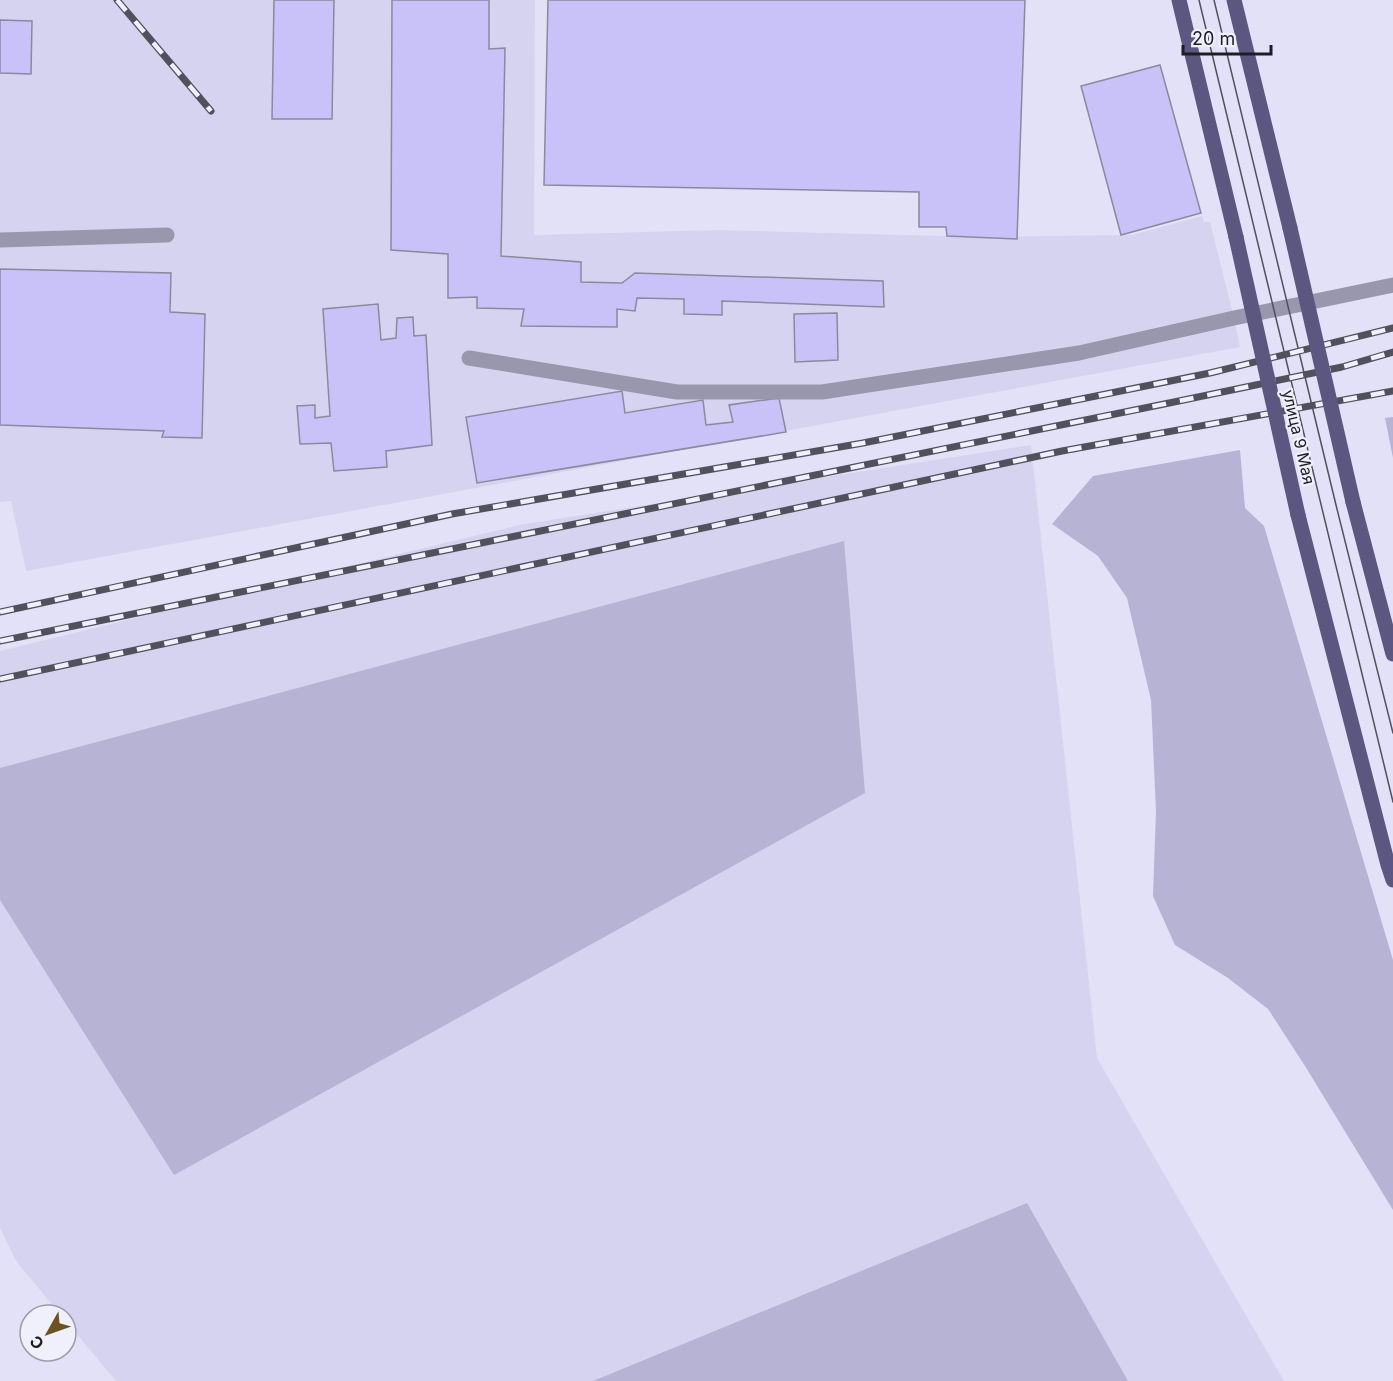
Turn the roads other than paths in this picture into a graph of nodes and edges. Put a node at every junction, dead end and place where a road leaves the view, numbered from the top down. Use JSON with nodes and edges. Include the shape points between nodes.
{"nodes":[{"id":1,"x":1179,"y":0,"type":"edge"},
{"id":2,"x":1234,"y":0,"type":"edge"},
{"id":3,"x":167,"y":235,"type":"dead end"},
{"id":4,"x":0,"y":240,"type":"edge"},
{"id":5,"x":1393,"y":285,"type":"edge"},
{"id":6,"x":469,"y":358,"type":"dead end"},
{"id":7,"x":1393,"y":654,"type":"edge"},
{"id":8,"x":1393,"y":880,"type":"edge"}],
"edges":[{"from":1,"to":8,"type":"main road","name":"улица 9 Мая","bridge":true,"via":[[1298,515]]},
{"from":2,"to":7,"type":"main road","bridge":true},
{"from":3,"to":4,"type":"lane"},
{"from":5,"to":6,"type":"lane","via":[[1079,353],[822,392],[676,392]]}]}
